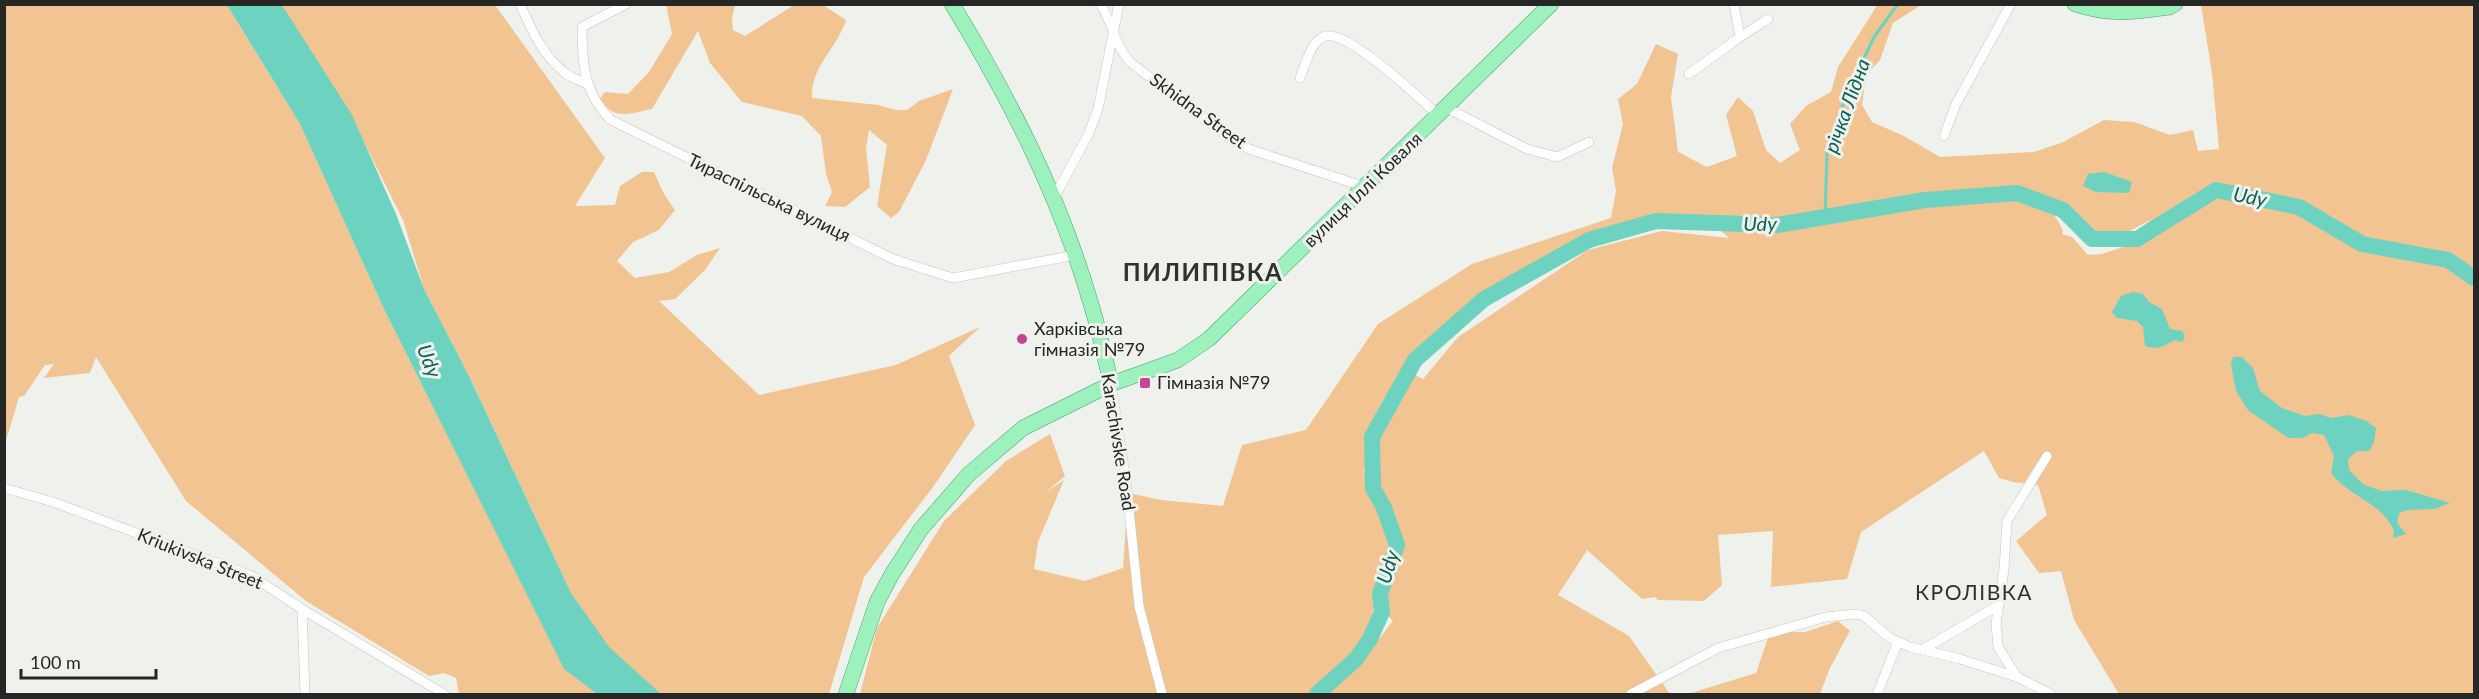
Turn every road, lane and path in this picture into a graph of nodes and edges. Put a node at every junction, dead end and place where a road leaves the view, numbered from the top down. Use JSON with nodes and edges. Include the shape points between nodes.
{"nodes":[{"id":1,"x":520,"y":4,"type":"edge"},
{"id":2,"x":626,"y":4,"type":"edge"},
{"id":3,"x":952,"y":4,"type":"edge"},
{"id":4,"x":1100,"y":4,"type":"edge"},
{"id":5,"x":1119,"y":4,"type":"edge"},
{"id":6,"x":1551,"y":4,"type":"edge"},
{"id":7,"x":1734,"y":4,"type":"edge"},
{"id":8,"x":2011,"y":4,"type":"edge"},
{"id":9,"x":2075,"y":4,"type":"edge"},
{"id":10,"x":2175,"y":4,"type":"edge"},
{"id":11,"x":1768,"y":19,"type":"dead end"},
{"id":12,"x":1740,"y":37,"type":"junction"},
{"id":13,"x":1114,"y":39,"type":"junction"},
{"id":14,"x":1689,"y":74,"type":"dead end"},
{"id":15,"x":1300,"y":78,"type":"dead end"},
{"id":16,"x":586,"y":84,"type":"junction"},
{"id":17,"x":1443,"y":112,"type":"junction"},
{"id":18,"x":1944,"y":136,"type":"dead end"},
{"id":19,"x":1588,"y":142,"type":"dead end"},
{"id":20,"x":1366,"y":188,"type":"junction"},
{"id":21,"x":1054,"y":198,"type":"junction"},
{"id":22,"x":1076,"y":255,"type":"junction"},
{"id":23,"x":1111,"y":384,"type":"junction"},
{"id":24,"x":2047,"y":456,"type":"dead end"},
{"id":25,"x":4,"y":488,"type":"edge"},
{"id":26,"x":1999,"y":605,"type":"junction"},
{"id":27,"x":302,"y":609,"type":"junction"},
{"id":28,"x":1898,"y":642,"type":"junction"},
{"id":29,"x":1922,"y":650,"type":"junction"},
{"id":30,"x":2017,"y":677,"type":"junction"},
{"id":31,"x":305,"y":694,"type":"edge"},
{"id":32,"x":444,"y":694,"type":"edge"},
{"id":33,"x":846,"y":694,"type":"edge"},
{"id":34,"x":1162,"y":694,"type":"edge"},
{"id":35,"x":1631,"y":694,"type":"edge"},
{"id":36,"x":1877,"y":694,"type":"edge"},
{"id":37,"x":2051,"y":694,"type":"edge"}],
"edges":[{"from":1,"to":16,"type":"street","via":[[532,33],[546,52],[565,73]]},
{"from":2,"to":16,"type":"street","name":"Тираспільська вулиця","via":[[582,27]]},
{"from":3,"to":21,"type":"main road","name":"Karachivske Road","via":[[1020,123]]},
{"from":4,"to":13,"type":"street","name":"Skhidna Street","via":[[1112,25]]},
{"from":5,"to":13,"type":"street"},
{"from":6,"to":17,"type":"main road","name":"вулиця Іллі Коваля"},
{"from":7,"to":12,"type":"street"},
{"from":8,"to":18,"type":"street","via":[[1956,104]]},
{"from":9,"to":10,"type":"main road","via":[[2094,11],[2124,14]]},
{"from":11,"to":12,"type":"street"},
{"from":12,"to":14,"type":"street"},
{"from":13,"to":20,"type":"street","name":"Skhidna Street","via":[[1130,62],[1233,141]]},
{"from":13,"to":21,"type":"street","via":[[1089,134]]},
{"from":15,"to":17,"type":"street","via":[[1316,42],[1325,36],[1337,36],[1355,45]]},
{"from":16,"to":22,"type":"street","name":"Тираспільська вулиця","via":[[611,120],[893,260],[953,278]]},
{"from":17,"to":19,"type":"street","via":[[1527,149],[1557,157]]},
{"from":17,"to":20,"type":"main road","name":"вулиця Іллі Коваля"},
{"from":20,"to":23,"type":"main road","name":"вулиця Іллі Коваля","via":[[1209,339],[1178,360]]},
{"from":21,"to":22,"type":"main road","name":"Karachivske Road"},
{"from":22,"to":23,"type":"main road","name":"Karachivske Road"},
{"from":23,"to":33,"type":"main road","name":"вулиця Іллі Коваля","via":[[1023,428],[969,474],[921,529],[877,602]]},
{"from":23,"to":34,"type":"street","name":"Karachivske Road","via":[[1139,606]]},
{"from":24,"to":26,"type":"street","via":[[2007,521]]},
{"from":25,"to":27,"type":"street","name":"Kriukivska Street","via":[[53,502],[252,576]]},
{"from":26,"to":29,"type":"street"},
{"from":26,"to":30,"type":"street","via":[[1998,647]]},
{"from":27,"to":31,"type":"street"},
{"from":27,"to":32,"type":"street","name":"Kriukivska Street"},
{"from":28,"to":29,"type":"street"},
{"from":28,"to":35,"type":"street","via":[[1864,616],[1827,617],[1719,648]]},
{"from":28,"to":36,"type":"street"},
{"from":29,"to":30,"type":"street"},
{"from":30,"to":37,"type":"street"}]}
